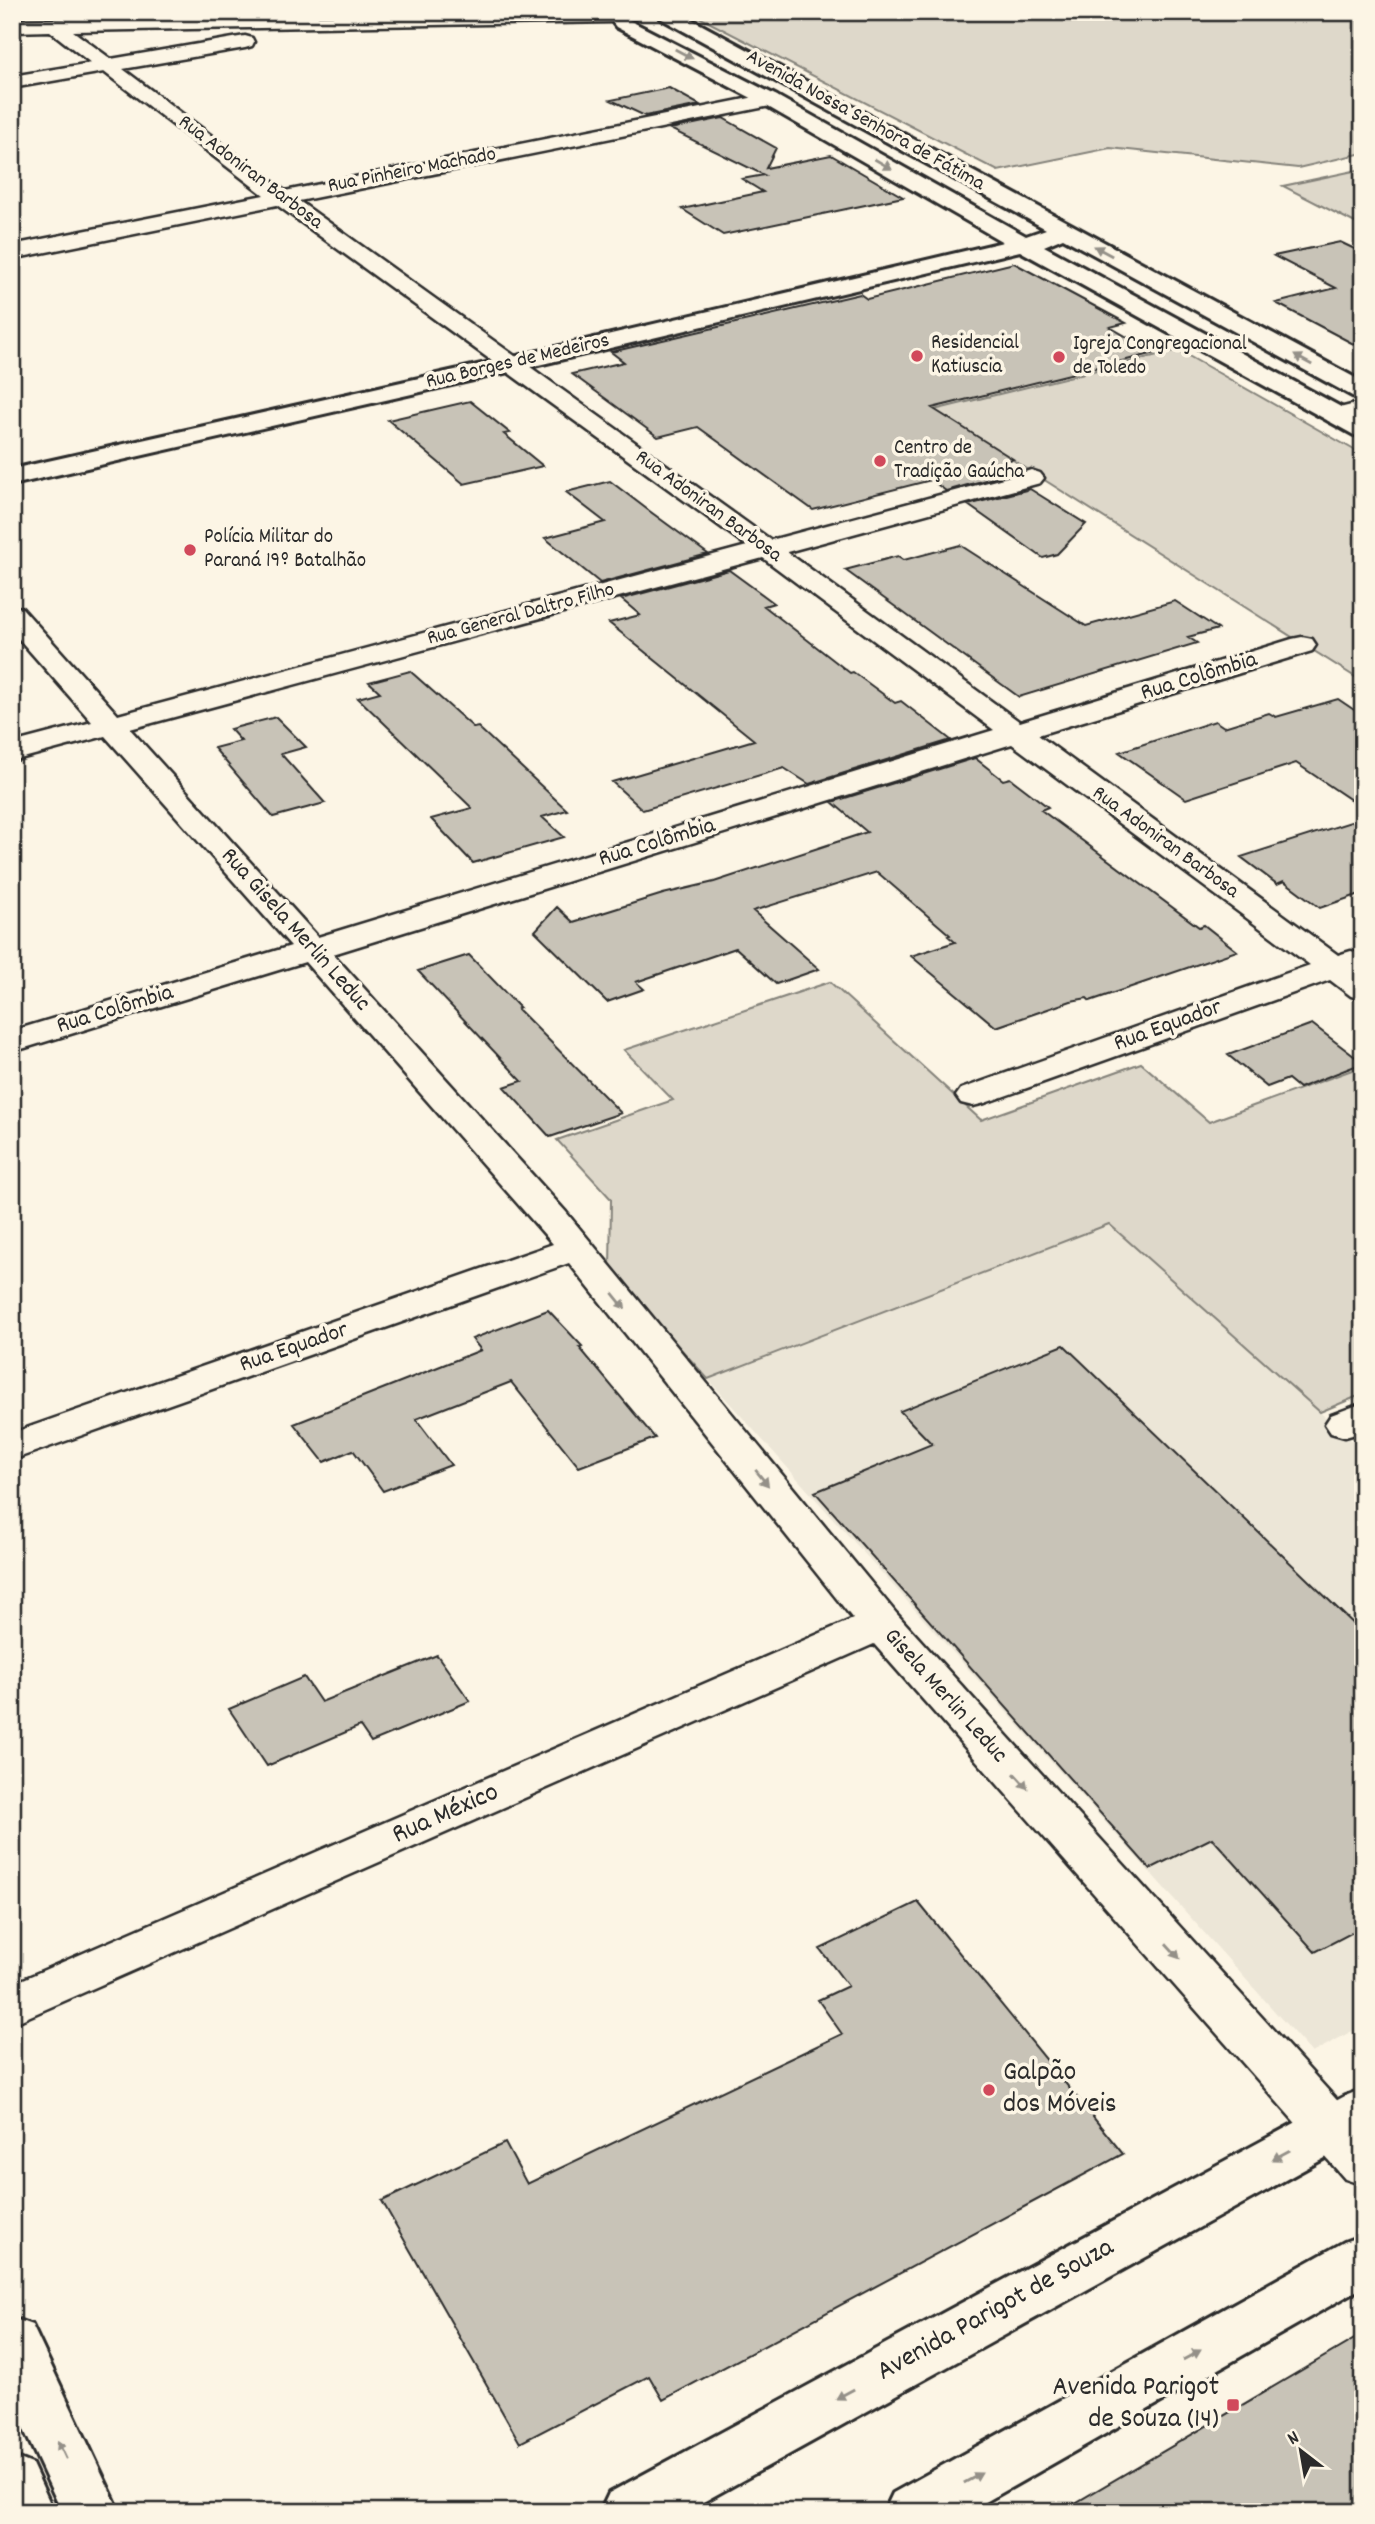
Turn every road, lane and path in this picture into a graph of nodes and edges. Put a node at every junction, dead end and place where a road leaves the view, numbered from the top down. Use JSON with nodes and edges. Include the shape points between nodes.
{"nodes":[{"id":1,"x":667,"y":13,"type":"edge"},
{"id":2,"x":613,"y":18,"type":"edge"},
{"id":3,"x":353,"y":23,"type":"junction"},
{"id":4,"x":54,"y":25,"type":"junction"},
{"id":5,"x":12,"y":26,"type":"edge"},
{"id":6,"x":108,"y":65,"type":"junction"},
{"id":7,"x":12,"y":82,"type":"edge"},
{"id":8,"x":770,"y":100,"type":"junction"},
{"id":9,"x":281,"y":198,"type":"junction"},
{"id":10,"x":1063,"y":229,"type":"junction"},
{"id":11,"x":1016,"y":240,"type":"junction"},
{"id":12,"x":12,"y":252,"type":"edge"},
{"id":13,"x":506,"y":359,"type":"junction"},
{"id":14,"x":1363,"y":392,"type":"edge"},
{"id":15,"x":1363,"y":409,"type":"edge"},
{"id":16,"x":1337,"y":416,"type":"junction"},
{"id":17,"x":1363,"y":430,"type":"edge"},
{"id":18,"x":12,"y":464,"type":"edge"},
{"id":19,"x":12,"y":477,"type":"edge"},
{"id":20,"x":1031,"y":478,"type":"dead end"},
{"id":21,"x":767,"y":549,"type":"junction"},
{"id":22,"x":12,"y":614,"type":"edge"},
{"id":23,"x":1302,"y":645,"type":"dead end"},
{"id":24,"x":112,"y":725,"type":"junction"},
{"id":25,"x":1016,"y":733,"type":"junction"},
{"id":26,"x":12,"y":752,"type":"edge"},
{"id":27,"x":312,"y":950,"type":"junction"},
{"id":28,"x":1348,"y":962,"type":"edge"},
{"id":29,"x":1363,"y":989,"type":"edge"},
{"id":30,"x":12,"y":1042,"type":"edge"},
{"id":31,"x":973,"y":1096,"type":"dead end"},
{"id":32,"x":576,"y":1248,"type":"junction"},
{"id":33,"x":12,"y":1447,"type":"edge"},
{"id":34,"x":880,"y":1624,"type":"junction"},
{"id":35,"x":12,"y":2005,"type":"edge"},
{"id":36,"x":1352,"y":2135,"type":"edge"},
{"id":37,"x":1363,"y":2259,"type":"edge"},
{"id":38,"x":12,"y":2343,"type":"edge"},
{"id":39,"x":12,"y":2483,"type":"edge"},
{"id":40,"x":25,"y":2512,"type":"edge"},
{"id":41,"x":91,"y":2512,"type":"edge"},
{"id":42,"x":629,"y":2512,"type":"edge"},
{"id":43,"x":913,"y":2512,"type":"edge"}],
"edges":[{"from":1,"to":2,"type":"street","name":"Avenida Nossa Senhora de Fátima","via":[[656,21]]},
{"from":1,"to":10,"type":"street","name":"Avenida Nossa Senhora de Fátima"},
{"from":2,"to":3,"type":"street"},
{"from":2,"to":8,"type":"street","name":"Avenida Nossa Senhora de Fátima","one_way":true},
{"from":3,"to":4,"type":"street"},
{"from":3,"to":6,"type":"street"},
{"from":4,"to":5,"type":"street"},
{"from":4,"to":6,"type":"street","name":"Rua Adoniran Barbosa"},
{"from":6,"to":7,"type":"street"},
{"from":6,"to":9,"type":"street","name":"Rua Adoniran Barbosa"},
{"from":8,"to":9,"type":"street","name":"Rua Pinheiro Machado"},
{"from":8,"to":11,"type":"street","name":"Avenida Nossa Senhora de Fátima","one_way":true},
{"from":9,"to":12,"type":"street","name":"Rua Pinheiro Machado"},
{"from":9,"to":13,"type":"street","name":"Rua Adoniran Barbosa"},
{"from":10,"to":11,"type":"street","via":[[1054,236]]},
{"from":14,"to":10,"type":"street","name":"Avenida Nossa Senhora de Fátima","one_way":true},
{"from":11,"to":13,"type":"street","name":"Rua Borges de Medeiros"},
{"from":11,"to":16,"type":"street","name":"Avenida Nossa Senhora de Fátima"},
{"from":13,"to":18,"type":"street","name":"Rua Borges de Medeiros"},
{"from":13,"to":19,"type":"street","name":"Rua Borges de Medeiros"},
{"from":13,"to":21,"type":"street","name":"Rua Adoniran Barbosa"},
{"from":15,"to":16,"type":"street"},
{"from":16,"to":17,"type":"street","name":"Avenida Nossa Senhora de Fátima"},
{"from":20,"to":21,"type":"street","name":"Rua General Daltro Filho"},
{"from":21,"to":24,"type":"street","name":"Rua General Daltro Filho"},
{"from":21,"to":25,"type":"street","name":"Rua Adoniran Barbosa"},
{"from":22,"to":24,"type":"street","name":"Rua Gisela Merlin Leduc"},
{"from":23,"to":25,"type":"street","name":"Rua Colômbia"},
{"from":24,"to":26,"type":"street","name":"Rua General Daltro Filho"},
{"from":24,"to":27,"type":"street","name":"Rua Gisela Merlin Leduc"},
{"from":25,"to":27,"type":"street","name":"Rua Colômbia"},
{"from":25,"to":28,"type":"street","name":"Rua Adoniran Barbosa"},
{"from":27,"to":30,"type":"street","name":"Rua Colômbia"},
{"from":27,"to":32,"type":"street","name":"Rua Gisela Merlin Leduc"},
{"from":28,"to":29,"type":"street","name":"Rua Adoniran Barbosa"},
{"from":28,"to":31,"type":"street","name":"Rua Equador"},
{"from":32,"to":33,"type":"street","name":"Rua Equador"},
{"from":32,"to":34,"type":"street","name":"Gisela Merlin Leduc","one_way":true},
{"from":34,"to":35,"type":"street","name":"Rua México"},
{"from":34,"to":36,"type":"street","name":"Gisela Merlin Leduc","one_way":true},
{"from":36,"to":42,"type":"street","name":"Avenida Parigot de Souza","one_way":true},
{"from":43,"to":37,"type":"street","one_way":true},
{"from":41,"to":38,"type":"street","one_way":true},
{"from":39,"to":40,"type":"street"}]}
